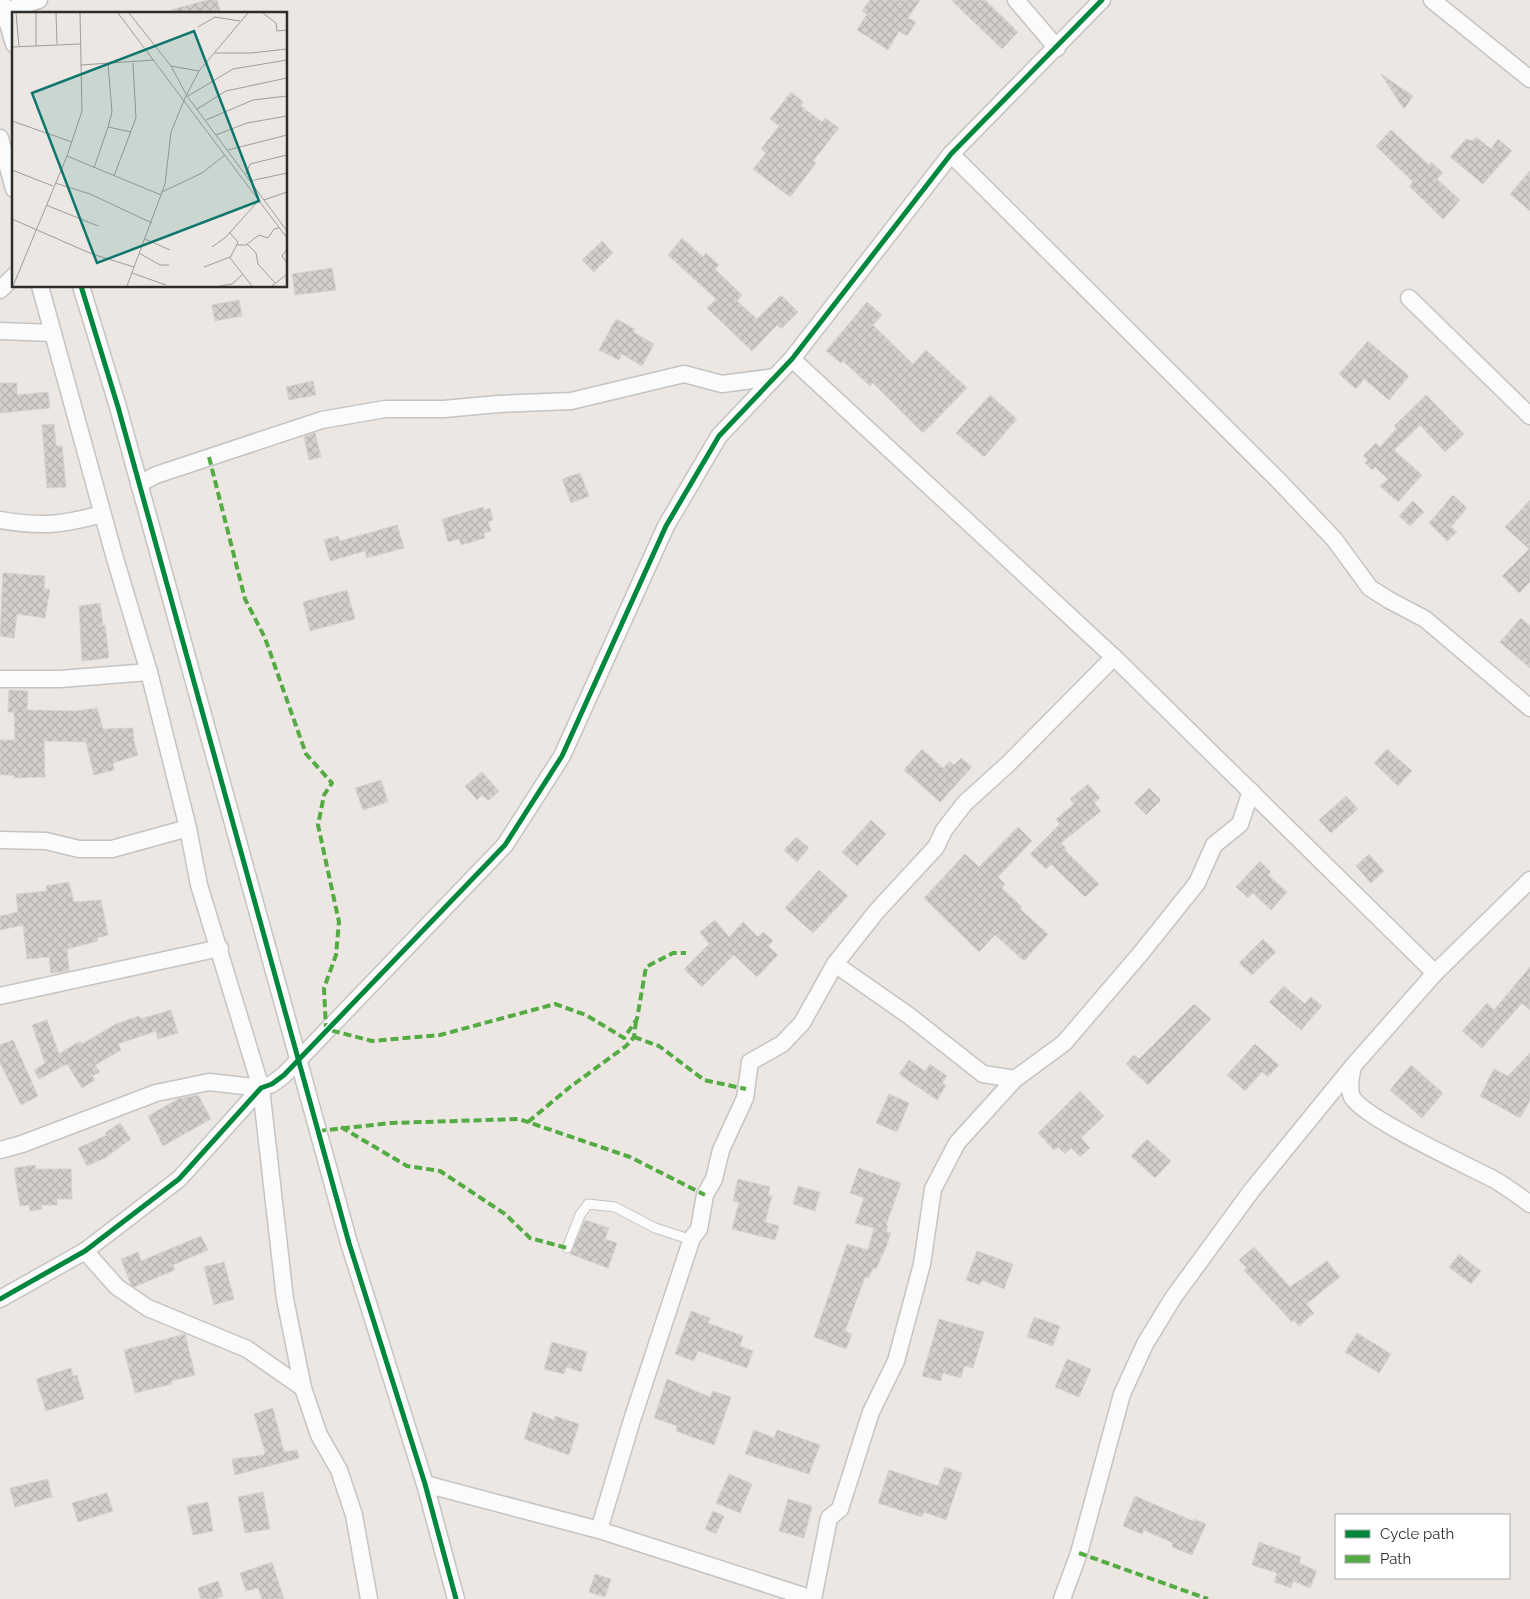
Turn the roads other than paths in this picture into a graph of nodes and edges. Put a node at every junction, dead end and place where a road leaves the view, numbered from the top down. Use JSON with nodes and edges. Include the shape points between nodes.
{"nodes":[{"id":1,"x":39,"y":0,"type":"edge"},
{"id":2,"x":1016,"y":0,"type":"edge"},
{"id":3,"x":1102,"y":0,"type":"edge"},
{"id":4,"x":1432,"y":0,"type":"edge"},
{"id":5,"x":3,"y":6,"type":"edge"},
{"id":6,"x":12,"y":37,"type":"edge"},
{"id":7,"x":1057,"y":48,"type":"junction"},
{"id":8,"x":1530,"y":79,"type":"edge"},
{"id":9,"x":0,"y":138,"type":"edge"},
{"id":10,"x":951,"y":154,"type":"junction"},
{"id":11,"x":12,"y":181,"type":"edge"},
{"id":12,"x":12,"y":278,"type":"edge"},
{"id":13,"x":41,"y":288,"type":"edge"},
{"id":14,"x":83,"y":288,"type":"edge"},
{"id":15,"x":0,"y":290,"type":"edge"},
{"id":16,"x":1408,"y":298,"type":"dead end"},
{"id":17,"x":0,"y":331,"type":"edge"},
{"id":18,"x":53,"y":333,"type":"junction"},
{"id":19,"x":792,"y":359,"type":"junction"},
{"id":20,"x":775,"y":377,"type":"junction"},
{"id":21,"x":1530,"y":416,"type":"edge"},
{"id":22,"x":139,"y":484,"type":"junction"},
{"id":23,"x":102,"y":514,"type":"junction"},
{"id":24,"x":0,"y":520,"type":"edge"},
{"id":25,"x":1114,"y":657,"type":"junction"},
{"id":26,"x":149,"y":672,"type":"junction"},
{"id":27,"x":0,"y":679,"type":"edge"},
{"id":28,"x":1530,"y":708,"type":"edge"},
{"id":29,"x":1250,"y":791,"type":"junction"},
{"id":30,"x":188,"y":828,"type":"junction"},
{"id":31,"x":0,"y":840,"type":"edge"},
{"id":32,"x":1530,"y":880,"type":"edge"},
{"id":33,"x":220,"y":948,"type":"junction"},
{"id":34,"x":835,"y":964,"type":"junction"},
{"id":35,"x":1435,"y":973,"type":"junction"},
{"id":36,"x":0,"y":996,"type":"edge"},
{"id":37,"x":298,"y":1059,"type":"junction"},
{"id":38,"x":1353,"y":1066,"type":"junction"},
{"id":39,"x":1015,"y":1079,"type":"junction"},
{"id":40,"x":261,"y":1088,"type":"junction"},
{"id":41,"x":0,"y":1150,"type":"edge"},
{"id":42,"x":1530,"y":1204,"type":"edge"},
{"id":43,"x":692,"y":1240,"type":"junction"},
{"id":44,"x":567,"y":1248,"type":"dead end"},
{"id":45,"x":84,"y":1250,"type":"junction"},
{"id":46,"x":0,"y":1299,"type":"edge"},
{"id":47,"x":303,"y":1388,"type":"junction"},
{"id":48,"x":425,"y":1484,"type":"junction"},
{"id":49,"x":599,"y":1530,"type":"junction"},
{"id":50,"x":369,"y":1599,"type":"edge"},
{"id":51,"x":456,"y":1599,"type":"edge"},
{"id":52,"x":1062,"y":1599,"type":"edge"}],
"edges":[{"from":1,"to":5,"type":"street"},
{"from":2,"to":7,"type":"street"},
{"from":3,"to":7,"type":"street"},
{"from":4,"to":8,"type":"street"},
{"from":5,"to":6,"type":"street"},
{"from":7,"to":10,"type":"street"},
{"from":9,"to":11,"type":"street"},
{"from":10,"to":19,"type":"street"},
{"from":10,"to":28,"type":"street","via":[[1280,482],[1334,539],[1370,588],[1425,619]]},
{"from":12,"to":15,"type":"street"},
{"from":13,"to":18,"type":"street"},
{"from":14,"to":22,"type":"street"},
{"from":16,"to":21,"type":"street"},
{"from":17,"to":18,"type":"street"},
{"from":18,"to":23,"type":"street"},
{"from":19,"to":20,"type":"street"},
{"from":19,"to":25,"type":"street"},
{"from":20,"to":22,"type":"street","via":[[722,384],[684,374],[571,402],[376,411],[322,420],[156,475]]},
{"from":20,"to":37,"type":"street","via":[[719,436],[666,526],[562,756],[505,845]]},
{"from":22,"to":37,"type":"street"},
{"from":23,"to":24,"type":"street","via":[[66,524],[35,526]]},
{"from":23,"to":26,"type":"street"},
{"from":25,"to":29,"type":"street"},
{"from":25,"to":34,"type":"street","via":[[1008,764],[964,803],[936,847],[876,912]]},
{"from":26,"to":27,"type":"street","via":[[60,679]]},
{"from":26,"to":30,"type":"street"},
{"from":29,"to":35,"type":"street"},
{"from":29,"to":39,"type":"street","via":[[1240,824],[1214,844],[1197,883],[1141,953],[1064,1042]]},
{"from":30,"to":31,"type":"street","via":[[112,849],[79,849],[46,841]]},
{"from":30,"to":33,"type":"street","via":[[198,885]]},
{"from":32,"to":35,"type":"street"},
{"from":33,"to":36,"type":"street"},
{"from":33,"to":40,"type":"street"},
{"from":34,"to":39,"type":"street","via":[[908,1015],[983,1074]]},
{"from":34,"to":43,"type":"street","via":[[802,1023],[782,1044],[750,1062],[745,1098],[721,1150],[714,1179],[705,1196],[699,1229]]},
{"from":35,"to":38,"type":"street"},
{"from":37,"to":40,"type":"street","via":[[284,1075]]},
{"from":37,"to":48,"type":"street","via":[[348,1243]]},
{"from":38,"to":42,"type":"street","via":[[1351,1095],[1360,1107],[1498,1181]]},
{"from":38,"to":52,"type":"street","via":[[1252,1190],[1173,1298],[1145,1344],[1122,1394],[1079,1553]]},
{"from":39,"to":49,"type":"street","via":[[957,1143],[933,1189],[922,1264],[896,1361],[871,1412],[840,1510],[829,1518],[813,1599]]},
{"from":40,"to":41,"type":"street","via":[[209,1082],[156,1093]]},
{"from":40,"to":45,"type":"street","via":[[179,1178]]},
{"from":40,"to":47,"type":"street","via":[[285,1299]]},
{"from":43,"to":44,"type":"lane","via":[[655,1228],[615,1207],[588,1204]]},
{"from":43,"to":49,"type":"street"},
{"from":45,"to":46,"type":"street"},
{"from":45,"to":47,"type":"street","via":[[118,1287],[148,1308],[247,1349]]},
{"from":47,"to":50,"type":"street","via":[[319,1435],[339,1470],[354,1515]]},
{"from":48,"to":49,"type":"street"},
{"from":48,"to":51,"type":"street"}]}
